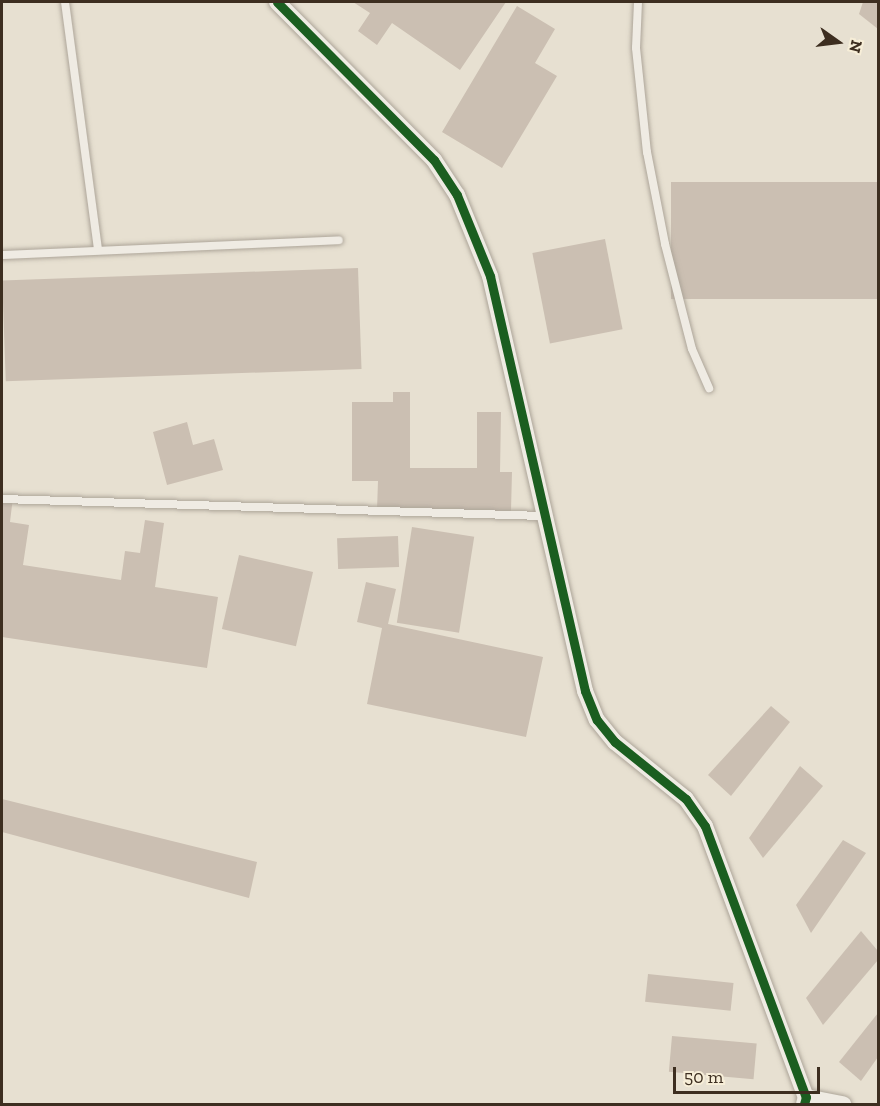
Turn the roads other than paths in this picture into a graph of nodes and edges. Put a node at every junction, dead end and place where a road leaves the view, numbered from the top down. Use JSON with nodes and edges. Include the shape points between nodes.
{"nodes":[{"id":1,"x":65,"y":2,"type":"edge"},
{"id":2,"x":277,"y":2,"type":"edge"},
{"id":3,"x":638,"y":2,"type":"edge"},
{"id":4,"x":339,"y":240,"type":"dead end"},
{"id":5,"x":98,"y":250,"type":"junction"},
{"id":6,"x":2,"y":255,"type":"edge"},
{"id":7,"x":709,"y":388,"type":"dead end"},
{"id":8,"x":2,"y":499,"type":"edge"},
{"id":9,"x":543,"y":516,"type":"junction"},
{"id":10,"x":805,"y":1101,"type":"edge"},
{"id":11,"x":843,"y":1104,"type":"edge"}],
"edges":[{"from":1,"to":5,"type":"lane"},
{"from":2,"to":9,"type":"street","via":[[434,160],[457,195],[490,276]]},
{"from":3,"to":7,"type":"lane","via":[[636,48],[647,152],[692,349]]},
{"from":4,"to":5,"type":"lane"},
{"from":5,"to":6,"type":"lane"},
{"from":8,"to":9,"type":"lane"},
{"from":9,"to":10,"type":"street","via":[[585,691],[597,720],[615,742],[686,799],[705,826]]},
{"from":10,"to":11,"type":"street"}]}
